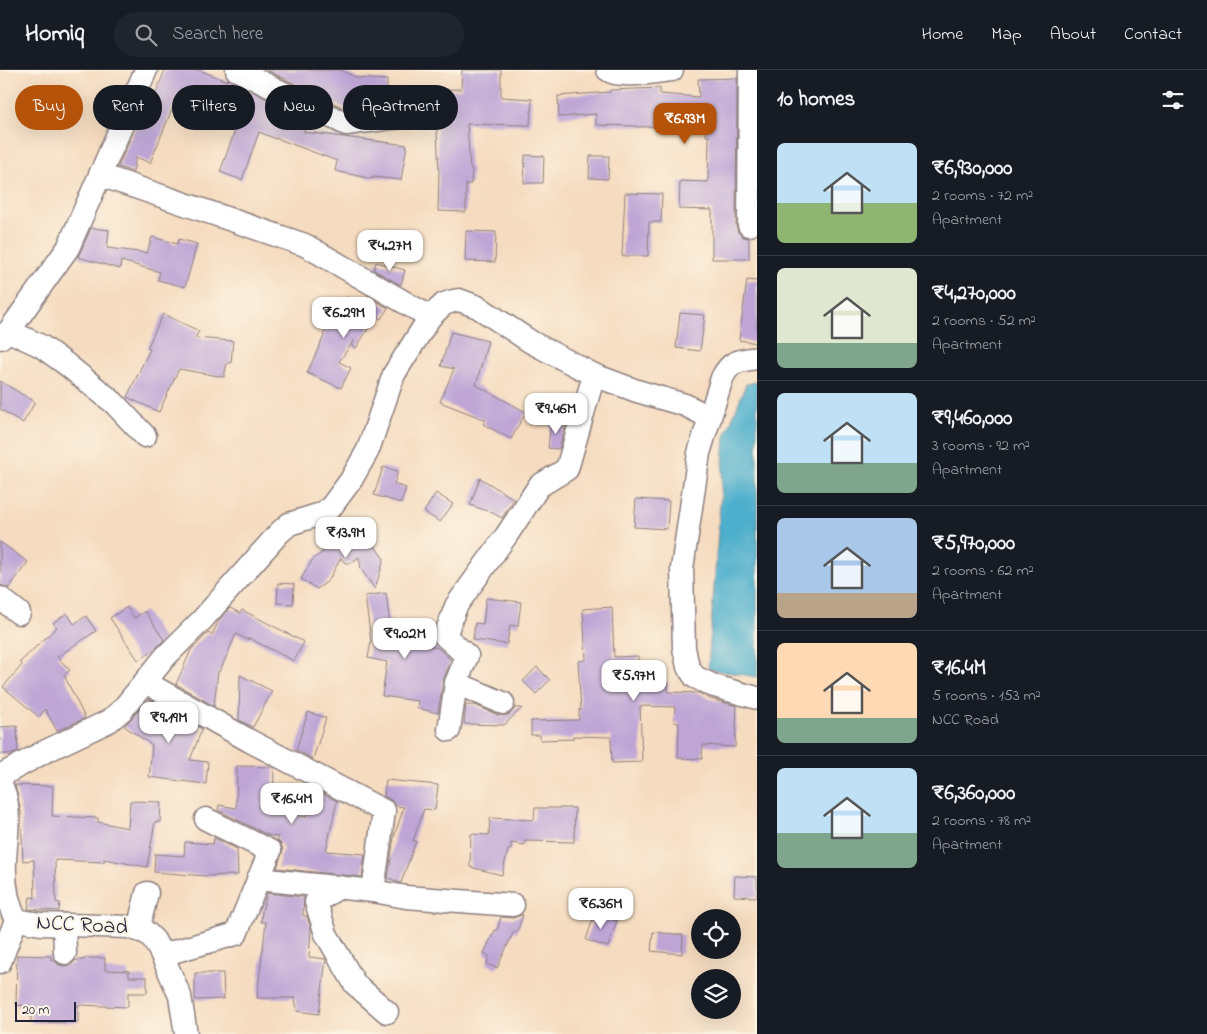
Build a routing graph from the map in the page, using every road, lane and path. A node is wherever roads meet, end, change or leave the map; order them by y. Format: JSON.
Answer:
{"nodes":[{"id":1,"x":146,"y":70,"type":"edge"},
{"id":2,"x":238,"y":70,"type":"edge"},
{"id":3,"x":608,"y":70,"type":"edge"},
{"id":4,"x":672,"y":70,"type":"edge"},
{"id":5,"x":750,"y":70,"type":"edge"},
{"id":6,"x":343,"y":122,"type":"edge"},
{"id":7,"x":100,"y":175,"type":"junction"},
{"id":8,"x":748,"y":225,"type":"dead end"},
{"id":9,"x":430,"y":317,"type":"junction"},
{"id":10,"x":4,"y":334,"type":"edge"},
{"id":11,"x":757,"y":358,"type":"edge"},
{"id":12,"x":594,"y":375,"type":"junction"},
{"id":13,"x":709,"y":417,"type":"junction"},
{"id":14,"x":146,"y":436,"type":"dead end"},
{"id":15,"x":0,"y":598,"type":"edge"},
{"id":16,"x":19,"y":613,"type":"dead end"},
{"id":17,"x":145,"y":682,"type":"junction"},
{"id":18,"x":456,"y":683,"type":"junction"},
{"id":19,"x":757,"y":698,"type":"edge"},
{"id":20,"x":503,"y":702,"type":"dead end"},
{"id":21,"x":449,"y":730,"type":"dead end"},
{"id":22,"x":0,"y":776,"type":"edge"},
{"id":23,"x":0,"y":784,"type":"edge"},
{"id":24,"x":206,"y":819,"type":"dead end"},
{"id":25,"x":258,"y":879,"type":"junction"},
{"id":26,"x":339,"y":887,"type":"junction"},
{"id":27,"x":373,"y":891,"type":"junction"},
{"id":28,"x":147,"y":893,"type":"dead end"},
{"id":29,"x":513,"y":905,"type":"dead end"},
{"id":30,"x":16,"y":920,"type":"junction"},
{"id":31,"x":64,"y":925,"type":"junction"},
{"id":32,"x":138,"y":929,"type":"junction"},
{"id":33,"x":64,"y":953,"type":"dead end"},
{"id":34,"x":162,"y":955,"type":"junction"},
{"id":35,"x":0,"y":962,"type":"edge"},
{"id":36,"x":387,"y":1012,"type":"dead end"},
{"id":37,"x":186,"y":1034,"type":"edge"}],
"edges":[{"from":1,"to":7,"type":"street"},
{"from":2,"to":6,"type":"street"},
{"from":3,"to":4,"type":"street"},
{"from":5,"to":8,"type":"street"},
{"from":7,"to":9,"type":"street"},
{"from":7,"to":10,"type":"street"},
{"from":9,"to":12,"type":"street"},
{"from":9,"to":17,"type":"street"},
{"from":10,"to":14,"type":"street"},
{"from":11,"to":13,"type":"street"},
{"from":12,"to":13,"type":"street"},
{"from":12,"to":18,"type":"street"},
{"from":13,"to":19,"type":"street"},
{"from":15,"to":16,"type":"street"},
{"from":17,"to":22,"type":"street"},
{"from":17,"to":27,"type":"street"},
{"from":18,"to":20,"type":"street"},
{"from":18,"to":21,"type":"street"},
{"from":23,"to":30,"type":"street","name":"NCC Road"},
{"from":24,"to":25,"type":"street"},
{"from":25,"to":26,"type":"street"},
{"from":25,"to":34,"type":"street"},
{"from":26,"to":27,"type":"street"},
{"from":26,"to":36,"type":"street"},
{"from":27,"to":29,"type":"street"},
{"from":28,"to":32,"type":"street"},
{"from":30,"to":31,"type":"street","name":"NCC Road"},
{"from":30,"to":35,"type":"street"},
{"from":31,"to":32,"type":"street","name":"NCC Road"},
{"from":31,"to":33,"type":"street"},
{"from":32,"to":34,"type":"street","name":"NCC Road"},
{"from":34,"to":37,"type":"street","name":"NCC Road"}]}
